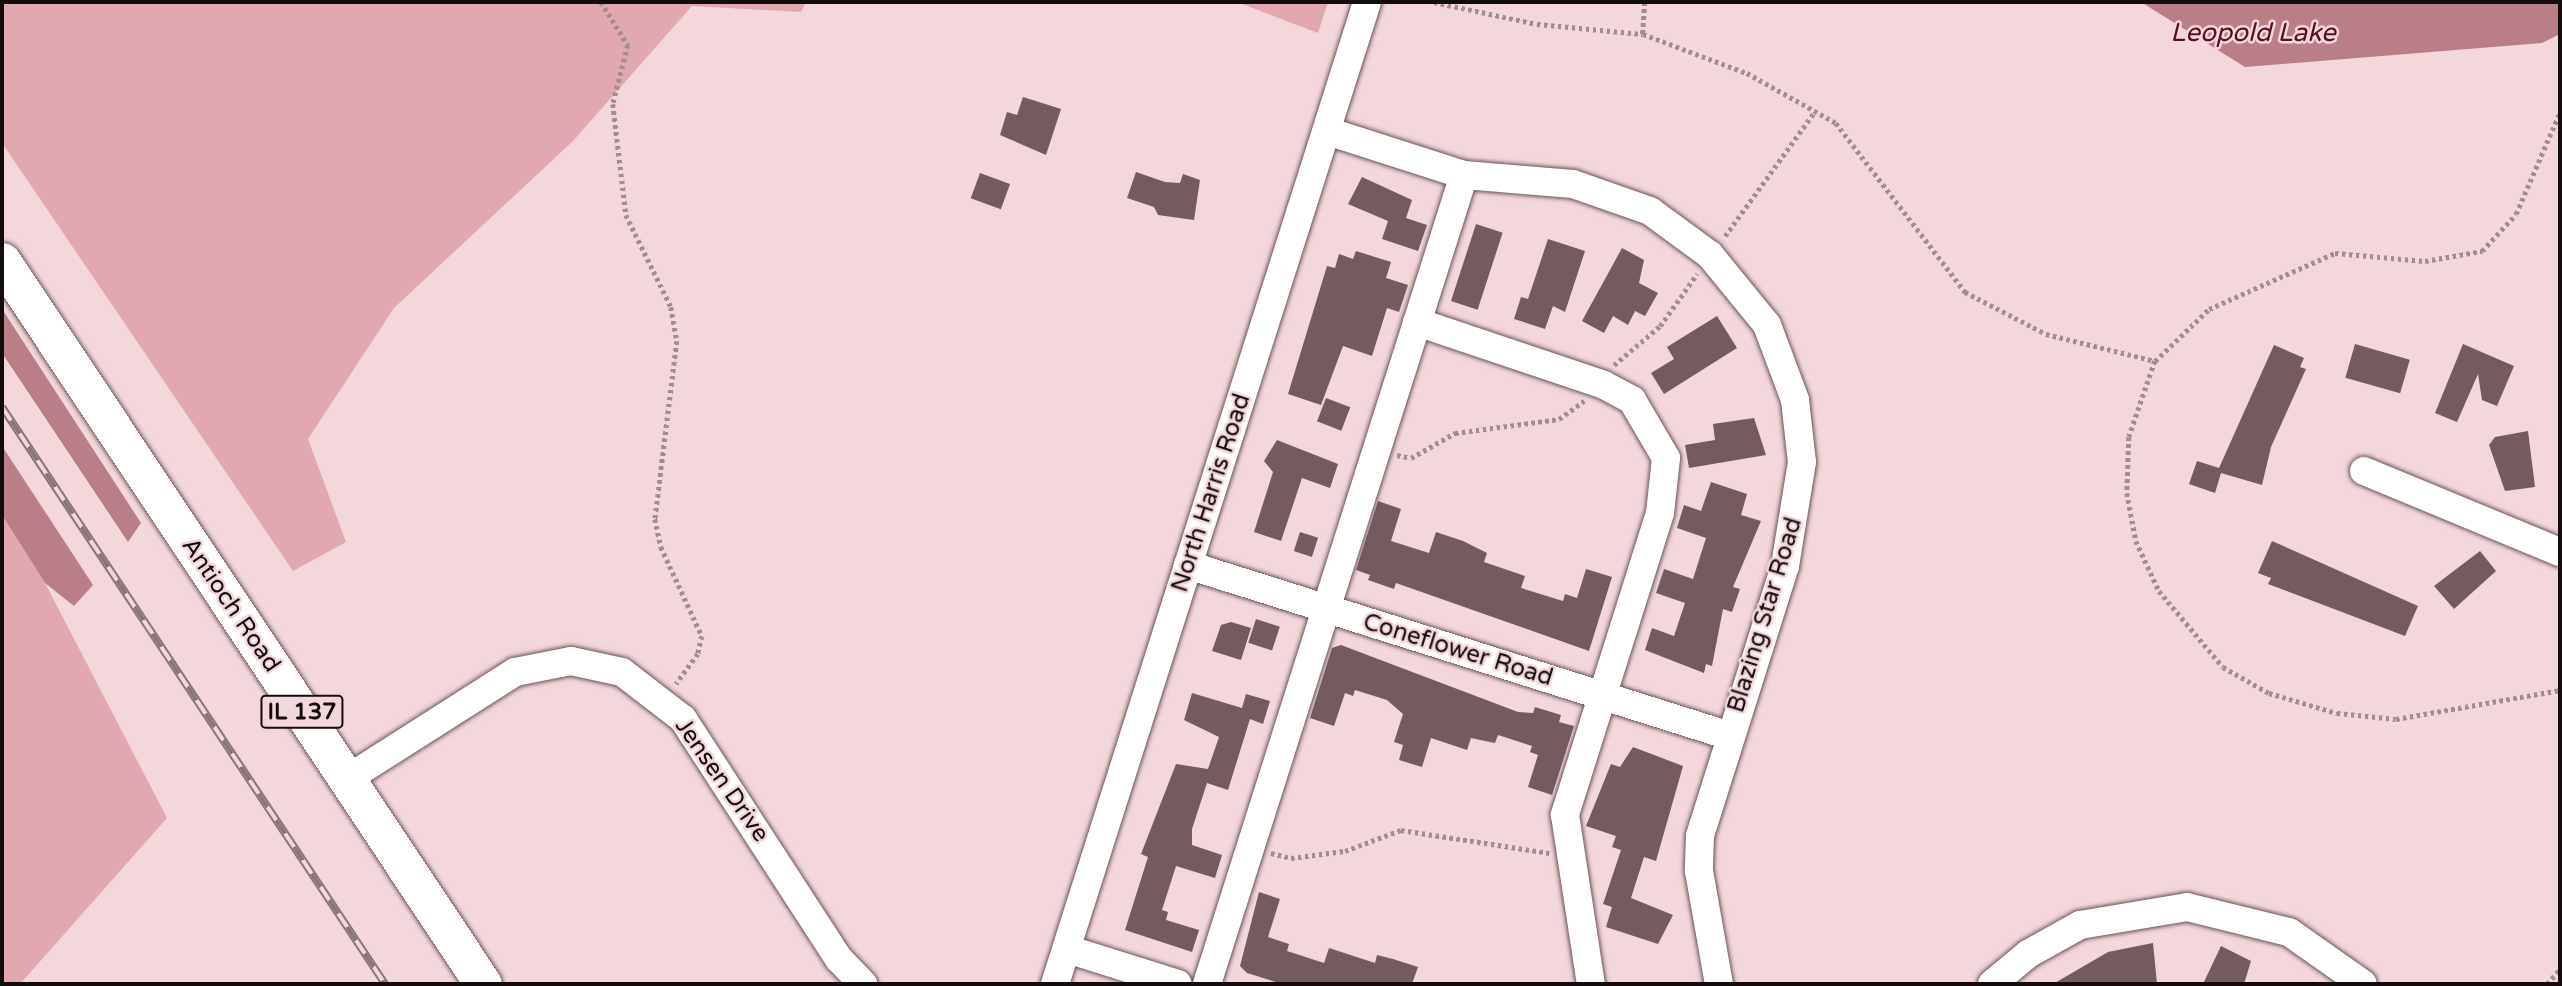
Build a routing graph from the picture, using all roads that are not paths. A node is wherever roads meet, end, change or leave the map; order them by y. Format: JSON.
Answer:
{"nodes":[{"id":1,"x":1367,"y":2,"type":"edge"},
{"id":2,"x":1327,"y":131,"type":"junction"},
{"id":3,"x":1464,"y":176,"type":"junction"},
{"id":4,"x":2,"y":261,"type":"edge"},
{"id":5,"x":1417,"y":323,"type":"junction"},
{"id":6,"x":2364,"y":471,"type":"dead end"},
{"id":7,"x":2560,"y":552,"type":"edge"},
{"id":8,"x":1188,"y":565,"type":"junction"},
{"id":9,"x":1325,"y":609,"type":"junction"},
{"id":10,"x":1602,"y":694,"type":"junction"},
{"id":11,"x":1727,"y":735,"type":"junction"},
{"id":12,"x":347,"y":779,"type":"junction"},
{"id":13,"x":1067,"y":949,"type":"junction"},
{"id":14,"x":483,"y":984,"type":"edge"},
{"id":15,"x":863,"y":984,"type":"edge"},
{"id":16,"x":1055,"y":984,"type":"edge"},
{"id":17,"x":1178,"y":984,"type":"edge"},
{"id":18,"x":1207,"y":984,"type":"edge"},
{"id":19,"x":1591,"y":984,"type":"edge"},
{"id":20,"x":1719,"y":984,"type":"edge"},
{"id":21,"x":1992,"y":984,"type":"edge"},
{"id":22,"x":2363,"y":984,"type":"edge"}],
"edges":[{"from":1,"to":2,"type":"street","name":"North Harris Road"},
{"from":2,"to":3,"type":"street","name":"Blazing Star Road"},
{"from":2,"to":8,"type":"street","name":"North Harris Road"},
{"from":3,"to":5,"type":"street"},
{"from":3,"to":11,"type":"street","name":"Blazing Star Road"},
{"from":4,"to":12,"type":"main road","name":"Antioch Road","number":"IL 137"},
{"from":5,"to":9,"type":"street"},
{"from":5,"to":10,"type":"street"},
{"from":6,"to":7,"type":"street"},
{"from":8,"to":9,"type":"street","name":"Coneflower Road"},
{"from":8,"to":13,"type":"street","name":"North Harris Road"},
{"from":9,"to":10,"type":"street","name":"Coneflower Road"},
{"from":9,"to":18,"type":"street"},
{"from":10,"to":11,"type":"street","name":"Coneflower Road"},
{"from":10,"to":19,"type":"street"},
{"from":11,"to":20,"type":"street","name":"Blazing Star Road"},
{"from":12,"to":14,"type":"main road","name":"Antioch Road","number":"IL 137"},
{"from":12,"to":15,"type":"street","name":"Jensen Drive"},
{"from":13,"to":16,"type":"street","name":"North Harris Road"},
{"from":13,"to":17,"type":"street"},
{"from":21,"to":22,"type":"street"}]}
